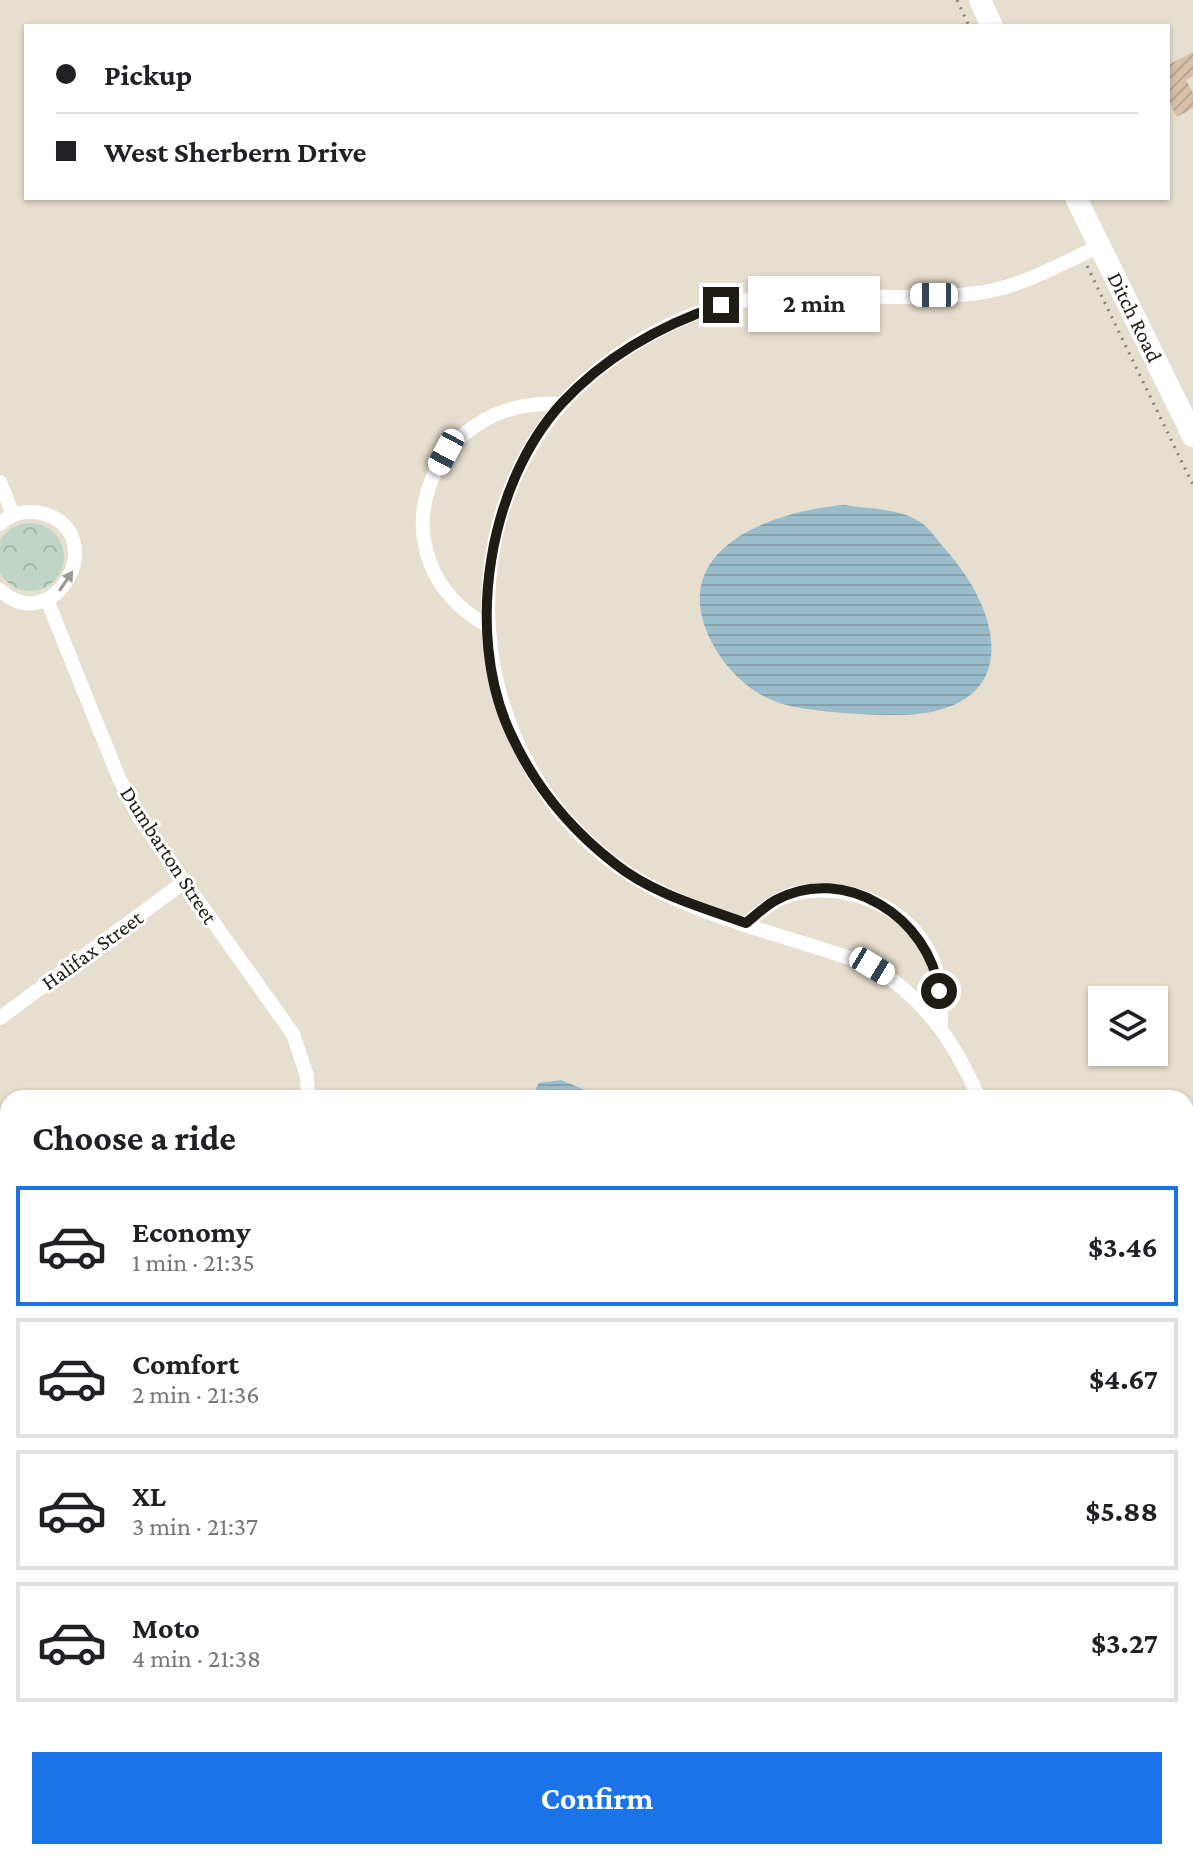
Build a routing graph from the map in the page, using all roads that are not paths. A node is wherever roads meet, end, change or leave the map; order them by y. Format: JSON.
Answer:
{"nodes":[{"id":1,"x":980,"y":0,"type":"edge"},
{"id":2,"x":991,"y":24,"type":"edge"},
{"id":3,"x":1077,"y":200,"type":"edge"},
{"id":4,"x":1091,"y":250,"type":"junction"},
{"id":5,"x":561,"y":404,"type":"junction"},
{"id":6,"x":1191,"y":425,"type":"edge"},
{"id":7,"x":0,"y":482,"type":"edge"},
{"id":8,"x":13,"y":515,"type":"junction"},
{"id":9,"x":0,"y":524,"type":"edge"},
{"id":10,"x":0,"y":590,"type":"edge"},
{"id":11,"x":47,"y":600,"type":"junction"},
{"id":12,"x":488,"y":626,"type":"junction"},
{"id":13,"x":184,"y":882,"type":"junction"},
{"id":14,"x":746,"y":923,"type":"junction"},
{"id":15,"x":0,"y":1018,"type":"edge"},
{"id":16,"x":941,"y":1027,"type":"junction"},
{"id":17,"x":308,"y":1090,"type":"edge"},
{"id":18,"x":975,"y":1090,"type":"edge"}],
"edges":[{"from":1,"to":2,"type":"street"},
{"from":3,"to":4,"type":"street","name":"Ditch Road"},
{"from":4,"to":5,"type":"street"},
{"from":4,"to":6,"type":"street","name":"Ditch Road"},
{"from":5,"to":12,"type":"street"},
{"from":5,"to":12,"type":"street"},
{"from":7,"to":8,"type":"street"},
{"from":8,"to":9,"type":"street"},
{"from":11,"to":8,"type":"street","one_way":true},
{"from":10,"to":11,"type":"street"},
{"from":11,"to":13,"type":"street","name":"Dumbarton Street"},
{"from":12,"to":14,"type":"street"},
{"from":13,"to":15,"type":"street","name":"Halifax Street"},
{"from":13,"to":17,"type":"street","name":"Dumbarton Street"},
{"from":14,"to":16,"type":"street"},
{"from":14,"to":16,"type":"street"},
{"from":16,"to":18,"type":"street"}]}
